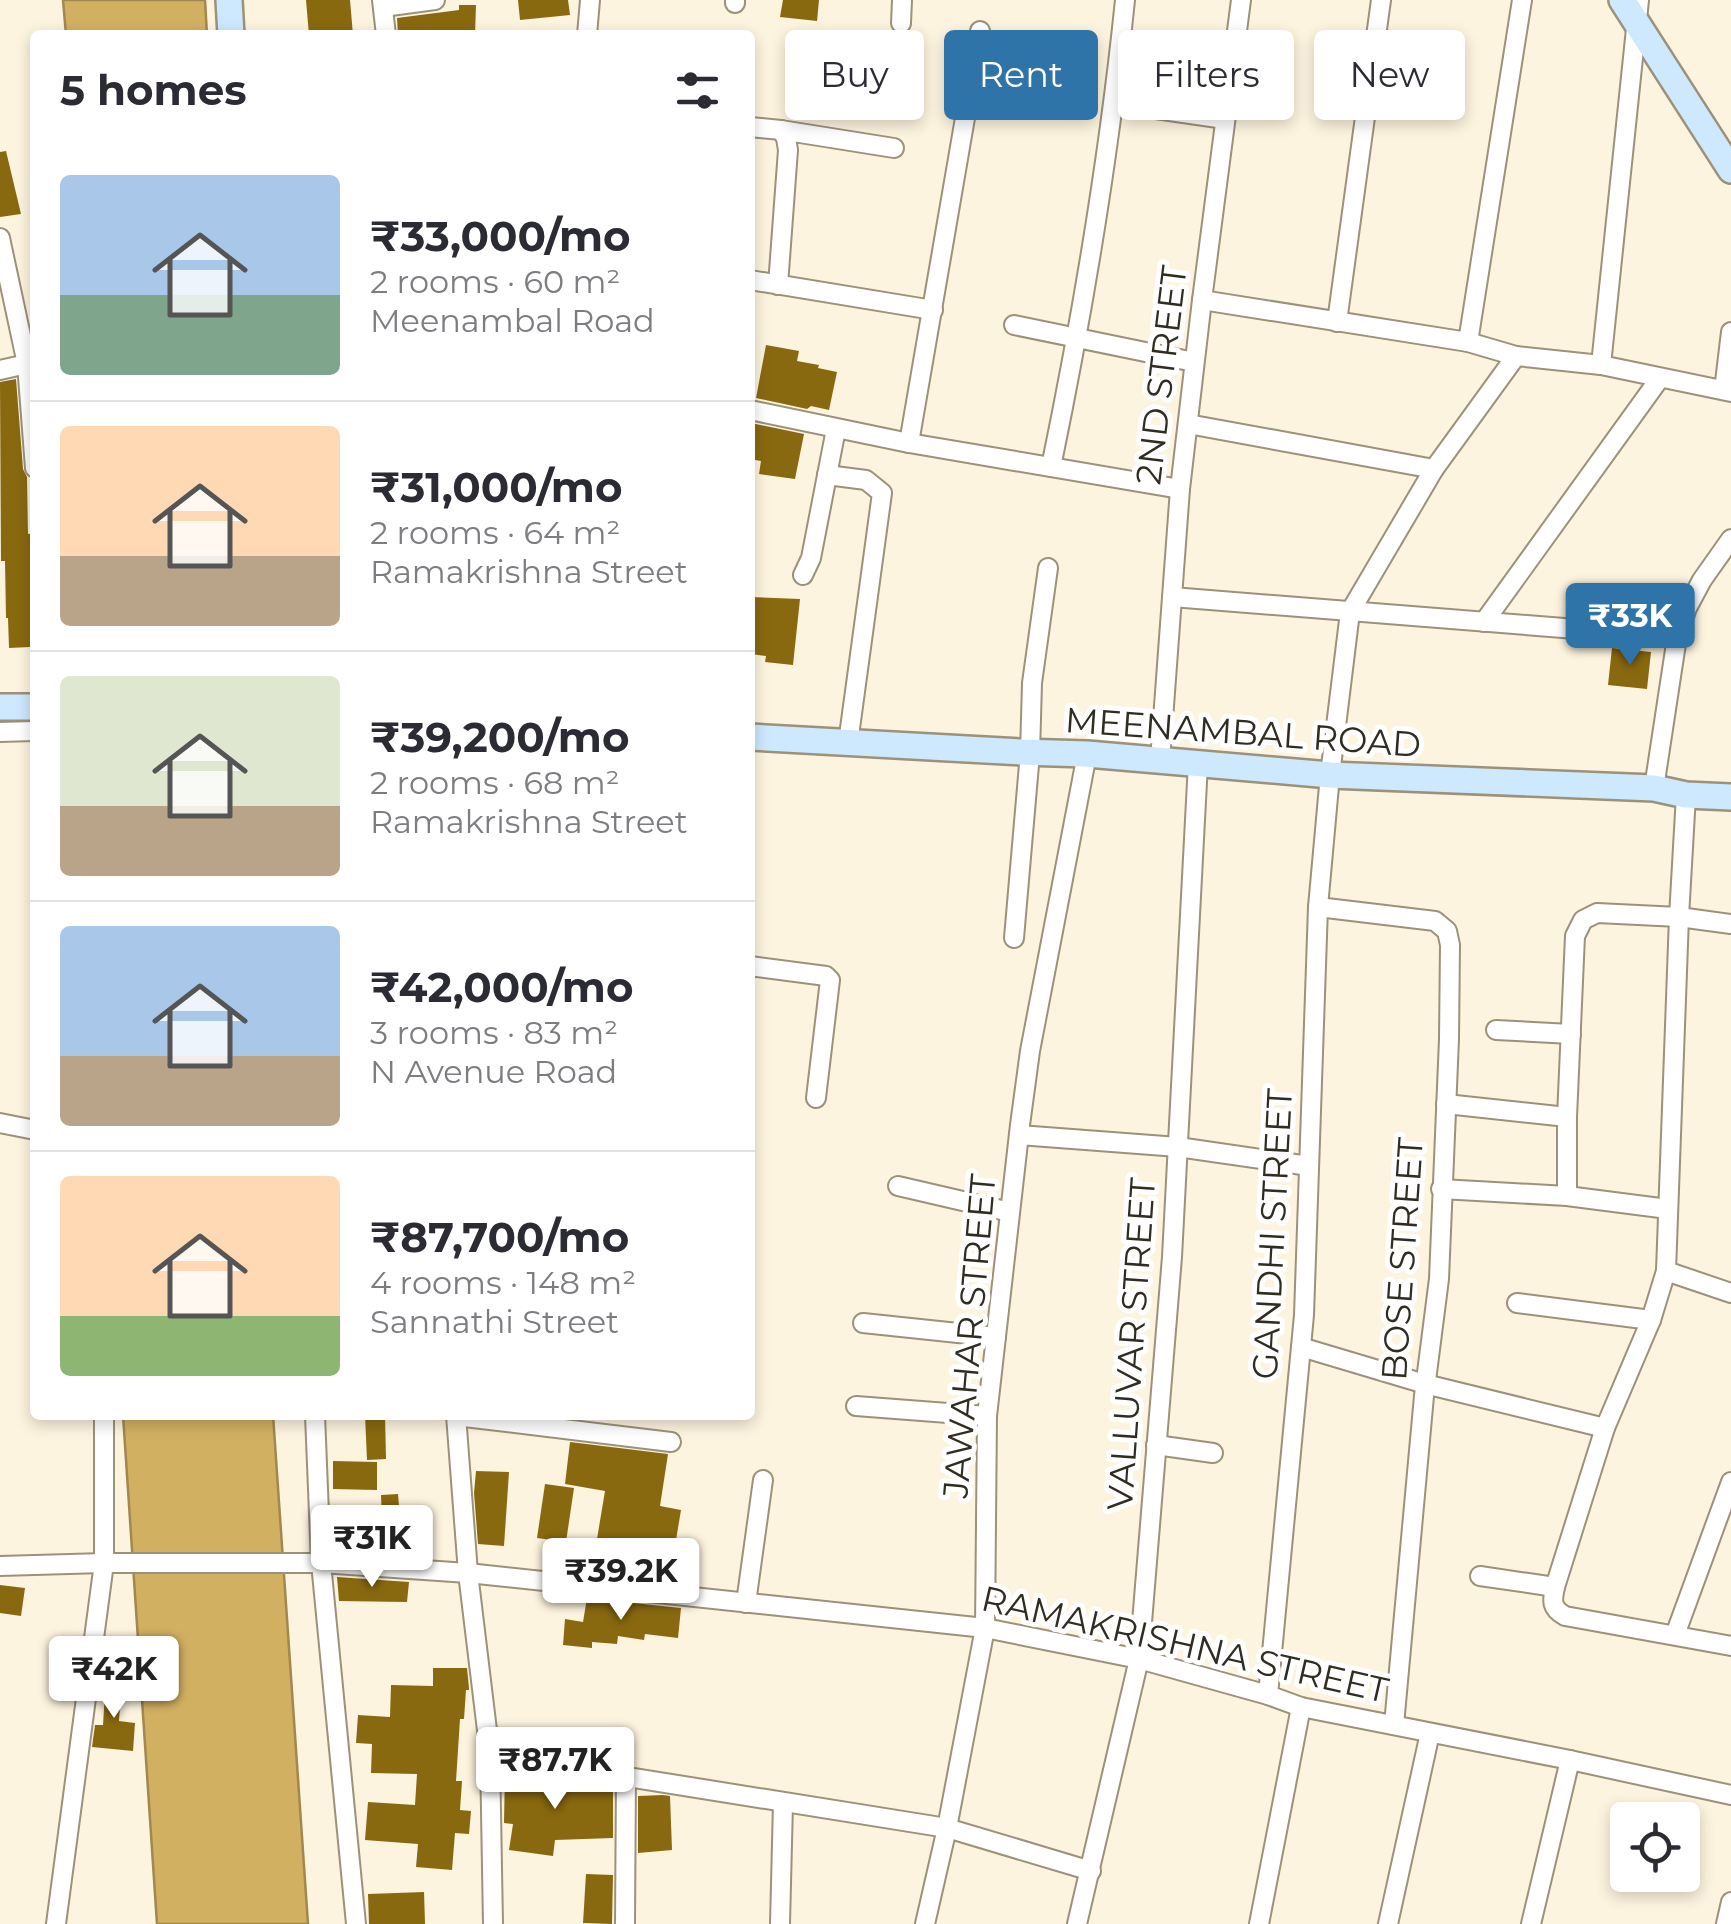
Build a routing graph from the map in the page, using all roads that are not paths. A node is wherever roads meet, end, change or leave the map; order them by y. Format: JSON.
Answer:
{"nodes":[{"id":1,"x":229,"y":0,"type":"edge"},
{"id":2,"x":435,"y":0,"type":"edge"},
{"id":3,"x":590,"y":0,"type":"edge"},
{"id":4,"x":902,"y":0,"type":"edge"},
{"id":5,"x":1125,"y":0,"type":"edge"},
{"id":6,"x":1242,"y":0,"type":"edge"},
{"id":7,"x":1382,"y":0,"type":"edge"},
{"id":8,"x":1522,"y":0,"type":"edge"},
{"id":9,"x":382,"y":3,"type":"edge"},
{"id":10,"x":1632,"y":7,"type":"edge"},
{"id":11,"x":901,"y":23,"type":"dead end"},
{"id":12,"x":231,"y":30,"type":"edge"},
{"id":13,"x":385,"y":30,"type":"edge"},
{"id":14,"x":587,"y":30,"type":"edge"},
{"id":15,"x":1238,"y":30,"type":"edge"},
{"id":16,"x":1114,"y":102,"type":"junction"},
{"id":17,"x":1118,"y":103,"type":"edge"},
{"id":18,"x":965,"y":120,"type":"edge"},
{"id":19,"x":1225,"y":120,"type":"edge"},
{"id":20,"x":755,"y":127,"type":"edge"},
{"id":21,"x":781,"y":130,"type":"junction"},
{"id":22,"x":894,"y":148,"type":"dead end"},
{"id":23,"x":1731,"y":170,"type":"edge"},
{"id":24,"x":0,"y":238,"type":"edge"},
{"id":25,"x":755,"y":281,"type":"edge"},
{"id":26,"x":778,"y":285,"type":"junction"},
{"id":27,"x":1202,"y":300,"type":"junction"},
{"id":28,"x":933,"y":310,"type":"junction"},
{"id":29,"x":1337,"y":322,"type":"junction"},
{"id":30,"x":1014,"y":326,"type":"dead end"},
{"id":31,"x":1731,"y":332,"type":"edge"},
{"id":32,"x":1077,"y":339,"type":"junction"},
{"id":33,"x":1468,"y":342,"type":"junction"},
{"id":34,"x":1516,"y":356,"type":"junction"},
{"id":35,"x":1194,"y":362,"type":"junction"},
{"id":36,"x":27,"y":364,"type":"junction"},
{"id":37,"x":1601,"y":365,"type":"junction"},
{"id":38,"x":0,"y":370,"type":"edge"},
{"id":39,"x":1660,"y":378,"type":"junction"},
{"id":40,"x":1728,"y":391,"type":"edge"},
{"id":41,"x":30,"y":403,"type":"edge"},
{"id":42,"x":755,"y":411,"type":"edge"},
{"id":43,"x":1188,"y":424,"type":"junction"},
{"id":44,"x":836,"y":429,"type":"junction"},
{"id":45,"x":909,"y":444,"type":"junction"},
{"id":46,"x":1051,"y":467,"type":"junction"},
{"id":47,"x":1434,"y":469,"type":"junction"},
{"id":48,"x":828,"y":475,"type":"junction"},
{"id":49,"x":1180,"y":488,"type":"junction"},
{"id":50,"x":1731,"y":540,"type":"edge"},
{"id":51,"x":1048,"y":568,"type":"dead end"},
{"id":52,"x":803,"y":575,"type":"dead end"},
{"id":53,"x":1172,"y":597,"type":"junction"},
{"id":54,"x":1350,"y":612,"type":"junction"},
{"id":55,"x":1484,"y":622,"type":"junction"},
{"id":56,"x":1677,"y":637,"type":"junction"},
{"id":57,"x":0,"y":707,"type":"edge"},
{"id":58,"x":30,"y":707,"type":"edge"},
{"id":59,"x":30,"y":731,"type":"edge"},
{"id":60,"x":0,"y":732,"type":"edge"},
{"id":61,"x":755,"y":737,"type":"edge"},
{"id":62,"x":848,"y":743,"type":"junction"},
{"id":63,"x":1030,"y":753,"type":"junction"},
{"id":64,"x":1087,"y":754,"type":"junction"},
{"id":65,"x":1160,"y":760,"type":"junction"},
{"id":66,"x":1198,"y":763,"type":"junction"},
{"id":67,"x":1330,"y":775,"type":"junction"},
{"id":68,"x":1654,"y":788,"type":"junction"},
{"id":69,"x":1686,"y":795,"type":"junction"},
{"id":70,"x":1731,"y":797,"type":"edge"},
{"id":71,"x":1318,"y":908,"type":"junction"},
{"id":72,"x":1679,"y":917,"type":"junction"},
{"id":73,"x":1731,"y":924,"type":"edge"},
{"id":74,"x":1014,"y":938,"type":"dead end"},
{"id":75,"x":755,"y":967,"type":"edge"},
{"id":76,"x":1496,"y":1030,"type":"dead end"},
{"id":77,"x":1571,"y":1034,"type":"junction"},
{"id":78,"x":816,"y":1098,"type":"dead end"},
{"id":79,"x":1446,"y":1104,"type":"junction"},
{"id":80,"x":1568,"y":1117,"type":"junction"},
{"id":81,"x":0,"y":1123,"type":"edge"},
{"id":82,"x":30,"y":1129,"type":"edge"},
{"id":83,"x":1018,"y":1135,"type":"junction"},
{"id":84,"x":1178,"y":1147,"type":"junction"},
{"id":85,"x":1309,"y":1166,"type":"junction"},
{"id":86,"x":898,"y":1186,"type":"dead end"},
{"id":87,"x":1442,"y":1189,"type":"junction"},
{"id":88,"x":1567,"y":1196,"type":"junction"},
{"id":89,"x":1668,"y":1209,"type":"junction"},
{"id":90,"x":1010,"y":1212,"type":"junction"},
{"id":91,"x":1666,"y":1272,"type":"junction"},
{"id":92,"x":1731,"y":1293,"type":"edge"},
{"id":93,"x":1517,"y":1303,"type":"dead end"},
{"id":94,"x":1650,"y":1320,"type":"junction"},
{"id":95,"x":863,"y":1323,"type":"dead end"},
{"id":96,"x":996,"y":1337,"type":"junction"},
{"id":97,"x":1301,"y":1347,"type":"junction"},
{"id":98,"x":1425,"y":1384,"type":"junction"},
{"id":99,"x":856,"y":1406,"type":"dead end"},
{"id":100,"x":987,"y":1416,"type":"junction"},
{"id":101,"x":104,"y":1420,"type":"edge"},
{"id":102,"x":315,"y":1420,"type":"edge"},
{"id":103,"x":456,"y":1420,"type":"edge"},
{"id":104,"x":489,"y":1420,"type":"edge"},
{"id":105,"x":623,"y":1420,"type":"edge"},
{"id":106,"x":1605,"y":1428,"type":"junction"},
{"id":107,"x":621,"y":1436,"type":"junction"},
{"id":108,"x":671,"y":1442,"type":"dead end"},
{"id":109,"x":1156,"y":1446,"type":"junction"},
{"id":110,"x":1213,"y":1453,"type":"dead end"},
{"id":111,"x":763,"y":1480,"type":"dead end"},
{"id":112,"x":1731,"y":1482,"type":"edge"},
{"id":113,"x":104,"y":1563,"type":"junction"},
{"id":114,"x":321,"y":1563,"type":"junction"},
{"id":115,"x":0,"y":1566,"type":"edge"},
{"id":116,"x":468,"y":1573,"type":"junction"},
{"id":117,"x":1480,"y":1576,"type":"dead end"},
{"id":118,"x":1555,"y":1587,"type":"junction"},
{"id":119,"x":746,"y":1603,"type":"junction"},
{"id":120,"x":986,"y":1628,"type":"junction"},
{"id":121,"x":1675,"y":1634,"type":"junction"},
{"id":122,"x":1731,"y":1646,"type":"edge"},
{"id":123,"x":1138,"y":1659,"type":"junction"},
{"id":124,"x":1268,"y":1695,"type":"junction"},
{"id":125,"x":1301,"y":1707,"type":"junction"},
{"id":126,"x":1394,"y":1726,"type":"junction"},
{"id":127,"x":1430,"y":1732,"type":"junction"},
{"id":128,"x":490,"y":1755,"type":"junction"},
{"id":129,"x":1570,"y":1760,"type":"junction"},
{"id":130,"x":626,"y":1775,"type":"junction"},
{"id":131,"x":1731,"y":1795,"type":"edge"},
{"id":132,"x":783,"y":1802,"type":"junction"},
{"id":133,"x":948,"y":1828,"type":"junction"},
{"id":134,"x":1091,"y":1871,"type":"junction"},
{"id":135,"x":1731,"y":1902,"type":"edge"},
{"id":136,"x":56,"y":1924,"type":"edge"},
{"id":137,"x":356,"y":1924,"type":"edge"},
{"id":138,"x":492,"y":1924,"type":"edge"},
{"id":139,"x":625,"y":1924,"type":"edge"},
{"id":140,"x":780,"y":1924,"type":"edge"},
{"id":141,"x":925,"y":1924,"type":"edge"},
{"id":142,"x":1078,"y":1924,"type":"edge"},
{"id":143,"x":1259,"y":1924,"type":"edge"},
{"id":144,"x":1388,"y":1924,"type":"edge"},
{"id":145,"x":1531,"y":1924,"type":"edge"},
{"id":146,"x":1726,"y":1924,"type":"edge"}],
"edges":[{"from":1,"to":12,"type":"main road"},
{"from":2,"to":9,"type":"street"},
{"from":3,"to":14,"type":"street"},
{"from":4,"to":11,"type":"street"},
{"from":5,"to":16,"type":"street"},
{"from":6,"to":15,"type":"street","name":"2ND STREET"},
{"from":7,"to":29,"type":"street"},
{"from":8,"to":33,"type":"street"},
{"from":9,"to":13,"type":"street"},
{"from":10,"to":23,"type":"main road"},
{"from":10,"to":37,"type":"street"},
{"from":16,"to":17,"type":"street"},
{"from":16,"to":32,"type":"street"},
{"from":18,"to":28,"type":"street"},
{"from":19,"to":27,"type":"street","name":"2ND STREET"},
{"from":20,"to":21,"type":"street"},
{"from":21,"to":22,"type":"street"},
{"from":21,"to":26,"type":"street"},
{"from":24,"to":36,"type":"street"},
{"from":25,"to":26,"type":"street"},
{"from":26,"to":28,"type":"street"},
{"from":27,"to":29,"type":"street"},
{"from":27,"to":35,"type":"street","name":"2ND STREET"},
{"from":28,"to":45,"type":"street"},
{"from":29,"to":33,"type":"street"},
{"from":30,"to":32,"type":"street"},
{"from":31,"to":40,"type":"street"},
{"from":32,"to":35,"type":"street"},
{"from":32,"to":46,"type":"street"},
{"from":33,"to":34,"type":"street"},
{"from":34,"to":37,"type":"street"},
{"from":34,"to":47,"type":"street"},
{"from":35,"to":43,"type":"street","name":"2ND STREET"},
{"from":36,"to":38,"type":"street"},
{"from":36,"to":41,"type":"street"},
{"from":37,"to":39,"type":"street"},
{"from":39,"to":40,"type":"street"},
{"from":39,"to":55,"type":"street"},
{"from":42,"to":44,"type":"street"},
{"from":43,"to":47,"type":"street"},
{"from":43,"to":49,"type":"street","name":"2ND STREET"},
{"from":44,"to":45,"type":"street"},
{"from":44,"to":48,"type":"street"},
{"from":45,"to":46,"type":"street"},
{"from":46,"to":49,"type":"street"},
{"from":47,"to":54,"type":"street"},
{"from":48,"to":52,"type":"street"},
{"from":48,"to":62,"type":"street"},
{"from":49,"to":53,"type":"street","name":"2ND STREET"},
{"from":50,"to":56,"type":"street"},
{"from":51,"to":63,"type":"street"},
{"from":53,"to":54,"type":"street"},
{"from":53,"to":65,"type":"street","name":"2ND STREET"},
{"from":54,"to":55,"type":"street"},
{"from":54,"to":67,"type":"street","name":"GANDHI STREET"},
{"from":55,"to":56,"type":"street"},
{"from":56,"to":68,"type":"street"},
{"from":57,"to":58,"type":"main road"},
{"from":59,"to":60,"type":"street"},
{"from":61,"to":62,"type":"main road","name":"MEENAMBAL ROAD"},
{"from":62,"to":63,"type":"main road","name":"MEENAMBAL ROAD"},
{"from":63,"to":64,"type":"main road","name":"MEENAMBAL ROAD"},
{"from":63,"to":74,"type":"street"},
{"from":64,"to":65,"type":"main road","name":"MEENAMBAL ROAD"},
{"from":64,"to":83,"type":"street","name":"JAWAHAR STREET"},
{"from":65,"to":66,"type":"main road","name":"MEENAMBAL ROAD"},
{"from":66,"to":67,"type":"main road","name":"MEENAMBAL ROAD"},
{"from":66,"to":84,"type":"street","name":"VALLUVAR STREET"},
{"from":67,"to":68,"type":"main road","name":"MEENAMBAL ROAD"},
{"from":67,"to":71,"type":"street","name":"GANDHI STREET"},
{"from":68,"to":69,"type":"main road","name":"MEENAMBAL ROAD"},
{"from":69,"to":70,"type":"main road","name":"MEENAMBAL ROAD"},
{"from":69,"to":72,"type":"street"},
{"from":71,"to":79,"type":"street","name":"BOSE STREET"},
{"from":71,"to":85,"type":"street","name":"GANDHI STREET"},
{"from":72,"to":73,"type":"street"},
{"from":72,"to":77,"type":"street"},
{"from":72,"to":89,"type":"street"},
{"from":75,"to":78,"type":"street"},
{"from":76,"to":77,"type":"street"},
{"from":77,"to":80,"type":"street"},
{"from":79,"to":80,"type":"street"},
{"from":79,"to":87,"type":"street","name":"BOSE STREET"},
{"from":80,"to":88,"type":"street"},
{"from":81,"to":82,"type":"street"},
{"from":83,"to":84,"type":"street"},
{"from":83,"to":90,"type":"street","name":"JAWAHAR STREET"},
{"from":84,"to":85,"type":"street"},
{"from":84,"to":109,"type":"street","name":"VALLUVAR STREET"},
{"from":85,"to":97,"type":"street","name":"GANDHI STREET"},
{"from":86,"to":90,"type":"street"},
{"from":87,"to":88,"type":"street"},
{"from":87,"to":98,"type":"street","name":"BOSE STREET"},
{"from":88,"to":89,"type":"street"},
{"from":89,"to":91,"type":"street"},
{"from":90,"to":96,"type":"street","name":"JAWAHAR STREET"},
{"from":91,"to":92,"type":"street"},
{"from":91,"to":94,"type":"street"},
{"from":93,"to":94,"type":"street"},
{"from":94,"to":106,"type":"street"},
{"from":95,"to":96,"type":"street"},
{"from":96,"to":100,"type":"street","name":"JAWAHAR STREET"},
{"from":97,"to":98,"type":"street"},
{"from":97,"to":124,"type":"street","name":"GANDHI STREET"},
{"from":98,"to":106,"type":"street"},
{"from":98,"to":126,"type":"street","name":"BOSE STREET"},
{"from":99,"to":100,"type":"street"},
{"from":100,"to":120,"type":"street","name":"JAWAHAR STREET"},
{"from":101,"to":113,"type":"street"},
{"from":102,"to":114,"type":"street"},
{"from":103,"to":116,"type":"street"},
{"from":104,"to":107,"type":"street"},
{"from":105,"to":107,"type":"street"},
{"from":106,"to":118,"type":"street"},
{"from":107,"to":108,"type":"street"},
{"from":109,"to":110,"type":"street"},
{"from":109,"to":123,"type":"street","name":"VALLUVAR STREET"},
{"from":111,"to":119,"type":"street"},
{"from":112,"to":121,"type":"street"},
{"from":113,"to":114,"type":"street","name":"RAMAKRISHNA STREET"},
{"from":113,"to":115,"type":"street","name":"RAMAKRISHNA STREET"},
{"from":113,"to":136,"type":"street"},
{"from":114,"to":116,"type":"street","name":"RAMAKRISHNA STREET"},
{"from":114,"to":137,"type":"street"},
{"from":116,"to":119,"type":"street","name":"RAMAKRISHNA STREET"},
{"from":116,"to":128,"type":"street"},
{"from":117,"to":118,"type":"street"},
{"from":118,"to":121,"type":"street"},
{"from":119,"to":120,"type":"street","name":"RAMAKRISHNA STREET"},
{"from":120,"to":123,"type":"street","name":"RAMAKRISHNA STREET"},
{"from":120,"to":133,"type":"street","name":"JAWAHAR STREET"},
{"from":121,"to":122,"type":"street"},
{"from":123,"to":124,"type":"street","name":"RAMAKRISHNA STREET"},
{"from":123,"to":134,"type":"street","name":"VALLUVAR STREET"},
{"from":124,"to":125,"type":"street","name":"RAMAKRISHNA STREET"},
{"from":125,"to":126,"type":"street","name":"RAMAKRISHNA STREET"},
{"from":125,"to":143,"type":"street"},
{"from":126,"to":127,"type":"street","name":"RAMAKRISHNA STREET"},
{"from":127,"to":129,"type":"street","name":"RAMAKRISHNA STREET"},
{"from":127,"to":144,"type":"street"},
{"from":128,"to":130,"type":"street"},
{"from":128,"to":138,"type":"street"},
{"from":129,"to":131,"type":"street","name":"RAMAKRISHNA STREET"},
{"from":129,"to":145,"type":"street"},
{"from":130,"to":132,"type":"street"},
{"from":130,"to":139,"type":"street"},
{"from":132,"to":133,"type":"street"},
{"from":132,"to":140,"type":"street"},
{"from":133,"to":134,"type":"street"},
{"from":133,"to":141,"type":"street","name":"JAWAHAR STREET"},
{"from":134,"to":142,"type":"street","name":"VALLUVAR STREET"},
{"from":135,"to":146,"type":"street"}]}
